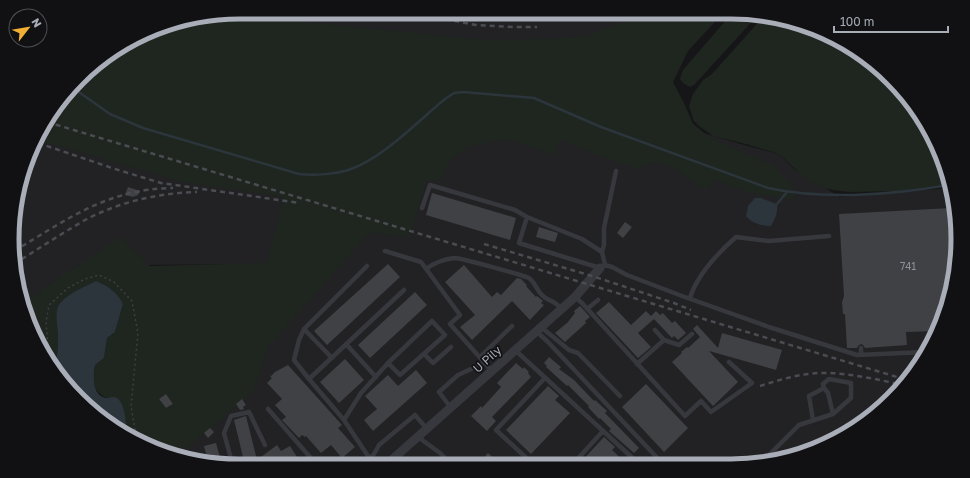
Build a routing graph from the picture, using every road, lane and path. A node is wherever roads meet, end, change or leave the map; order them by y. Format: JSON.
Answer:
{"nodes":[{"id":1,"x":616,"y":171,"type":"dead end"},
{"id":2,"x":422,"y":208,"type":"dead end"},
{"id":3,"x":527,"y":217,"type":"junction"},
{"id":4,"x":829,"y":236,"type":"dead end"},
{"id":5,"x":385,"y":252,"type":"dead end"},
{"id":6,"x":602,"y":252,"type":"junction"},
{"id":7,"x":367,"y":266,"type":"dead end"},
{"id":8,"x":603,"y":267,"type":"junction"},
{"id":9,"x":426,"y":269,"type":"junction"},
{"id":10,"x":404,"y":290,"type":"dead end"},
{"id":11,"x":575,"y":297,"type":"junction"},
{"id":12,"x":690,"y":298,"type":"junction"},
{"id":13,"x":598,"y":300,"type":"dead end"},
{"id":14,"x":561,"y":309,"type":"junction"},
{"id":15,"x":587,"y":309,"type":"junction"},
{"id":16,"x":512,"y":326,"type":"dead end"},
{"id":17,"x":304,"y":329,"type":"junction"},
{"id":18,"x":539,"y":329,"type":"junction"},
{"id":19,"x":655,"y":330,"type":"dead end"},
{"id":20,"x":692,"y":334,"type":"dead end"},
{"id":21,"x":664,"y":340,"type":"junction"},
{"id":22,"x":346,"y":344,"type":"junction"},
{"id":23,"x":451,"y":347,"type":"dead end"},
{"id":24,"x":48,"y":348,"type":"edge"},
{"id":25,"x":861,"y":348,"type":"dead end"},
{"id":26,"x":515,"y":350,"type":"junction"},
{"id":27,"x":920,"y":352,"type":"edge"},
{"id":28,"x":424,"y":354,"type":"junction"},
{"id":29,"x":861,"y":355,"type":"junction"},
{"id":30,"x":480,"y":357,"type":"junction"},
{"id":31,"x":332,"y":358,"type":"junction"},
{"id":32,"x":388,"y":362,"type":"junction"},
{"id":33,"x":729,"y":362,"type":"dead end"},
{"id":34,"x":484,"y":363,"type":"junction"},
{"id":35,"x":637,"y":364,"type":"junction"},
{"id":36,"x":492,"y":371,"type":"junction"},
{"id":37,"x":376,"y":377,"type":"junction"},
{"id":38,"x":546,"y":378,"type":"junction"},
{"id":39,"x":309,"y":379,"type":"junction"},
{"id":40,"x":824,"y":388,"type":"junction"},
{"id":41,"x":620,"y":396,"type":"dead end"},
{"id":42,"x":451,"y":408,"type":"junction"},
{"id":43,"x":268,"y":409,"type":"dead end"},
{"id":44,"x":833,"y":414,"type":"junction"},
{"id":45,"x":344,"y":420,"type":"junction"},
{"id":46,"x":813,"y":420,"type":"junction"},
{"id":47,"x":427,"y":429,"type":"junction"},
{"id":48,"x":603,"y":431,"type":"junction"},
{"id":49,"x":136,"y":433,"type":"edge"},
{"id":50,"x":418,"y":437,"type":"junction"},
{"id":51,"x":265,"y":445,"type":"dead end"},
{"id":52,"x":768,"y":456,"type":"edge"},
{"id":53,"x":370,"y":458,"type":"joint"},
{"id":54,"x":231,"y":459,"type":"edge"},
{"id":55,"x":312,"y":459,"type":"edge"},
{"id":56,"x":393,"y":459,"type":"edge"},
{"id":57,"x":446,"y":459,"type":"edge"},
{"id":58,"x":527,"y":459,"type":"edge"},
{"id":59,"x":577,"y":459,"type":"edge"},
{"id":60,"x":634,"y":459,"type":"edge"},
{"id":61,"x":658,"y":459,"type":"edge"}],
"edges":[{"from":1,"to":6,"type":"lane"},
{"from":2,"to":3,"type":"lane"},
{"from":3,"to":6,"type":"lane"},
{"from":3,"to":8,"type":"lane"},
{"from":4,"to":12,"type":"lane"},
{"from":5,"to":9,"type":"lane"},
{"from":6,"to":8,"type":"lane"},
{"from":7,"to":17,"type":"lane"},
{"from":8,"to":11,"type":"street","name":"U Pily"},
{"from":8,"to":12,"type":"lane"},
{"from":9,"to":14,"type":"lane"},
{"from":9,"to":30,"type":"lane"},
{"from":10,"to":22,"type":"lane"},
{"from":11,"to":14,"type":"street","name":"U Pily"},
{"from":11,"to":15,"type":"lane"},
{"from":12,"to":29,"type":"lane"},
{"from":13,"to":15,"type":"lane"},
{"from":14,"to":18,"type":"street","name":"U Pily"},
{"from":15,"to":35,"type":"lane"},
{"from":16,"to":30,"type":"lane"},
{"from":17,"to":31,"type":"lane"},
{"from":17,"to":39,"type":"lane"},
{"from":18,"to":26,"type":"street","name":"U Pily"},
{"from":18,"to":41,"type":"lane"},
{"from":18,"to":61,"type":"lane"},
{"from":19,"to":21,"type":"lane"},
{"from":20,"to":21,"type":"lane"},
{"from":21,"to":35,"type":"lane"},
{"from":22,"to":31,"type":"lane"},
{"from":22,"to":37,"type":"lane"},
{"from":23,"to":28,"type":"lane"},
{"from":24,"to":49,"type":"path"},
{"from":25,"to":29,"type":"lane"},
{"from":26,"to":36,"type":"street","name":"U Pily"},
{"from":26,"to":38,"type":"lane"},
{"from":27,"to":29,"type":"lane"},
{"from":28,"to":32,"type":"lane"},
{"from":28,"to":32,"type":"lane"},
{"from":30,"to":34,"type":"lane"},
{"from":31,"to":39,"type":"lane"},
{"from":32,"to":37,"type":"lane"},
{"from":33,"to":35,"type":"lane"},
{"from":34,"to":36,"type":"lane"},
{"from":34,"to":42,"type":"lane"},
{"from":36,"to":42,"type":"street","name":"U Pily"},
{"from":37,"to":45,"type":"lane"},
{"from":38,"to":48,"type":"lane"},
{"from":38,"to":58,"type":"lane"},
{"from":39,"to":45,"type":"lane"},
{"from":40,"to":44,"type":"lane"},
{"from":40,"to":44,"type":"lane"},
{"from":40,"to":46,"type":"lane"},
{"from":42,"to":47,"type":"street","name":"U Pily"},
{"from":43,"to":55,"type":"lane"},
{"from":44,"to":46,"type":"lane"},
{"from":45,"to":53,"type":"lane"},
{"from":46,"to":52,"type":"lane"},
{"from":47,"to":50,"type":"street","name":"U Pily"},
{"from":47,"to":53,"type":"lane"},
{"from":48,"to":59,"type":"lane"},
{"from":48,"to":60,"type":"lane"},
{"from":50,"to":56,"type":"street","name":"U Pily"},
{"from":50,"to":57,"type":"lane"},
{"from":51,"to":54,"type":"lane"}]}
